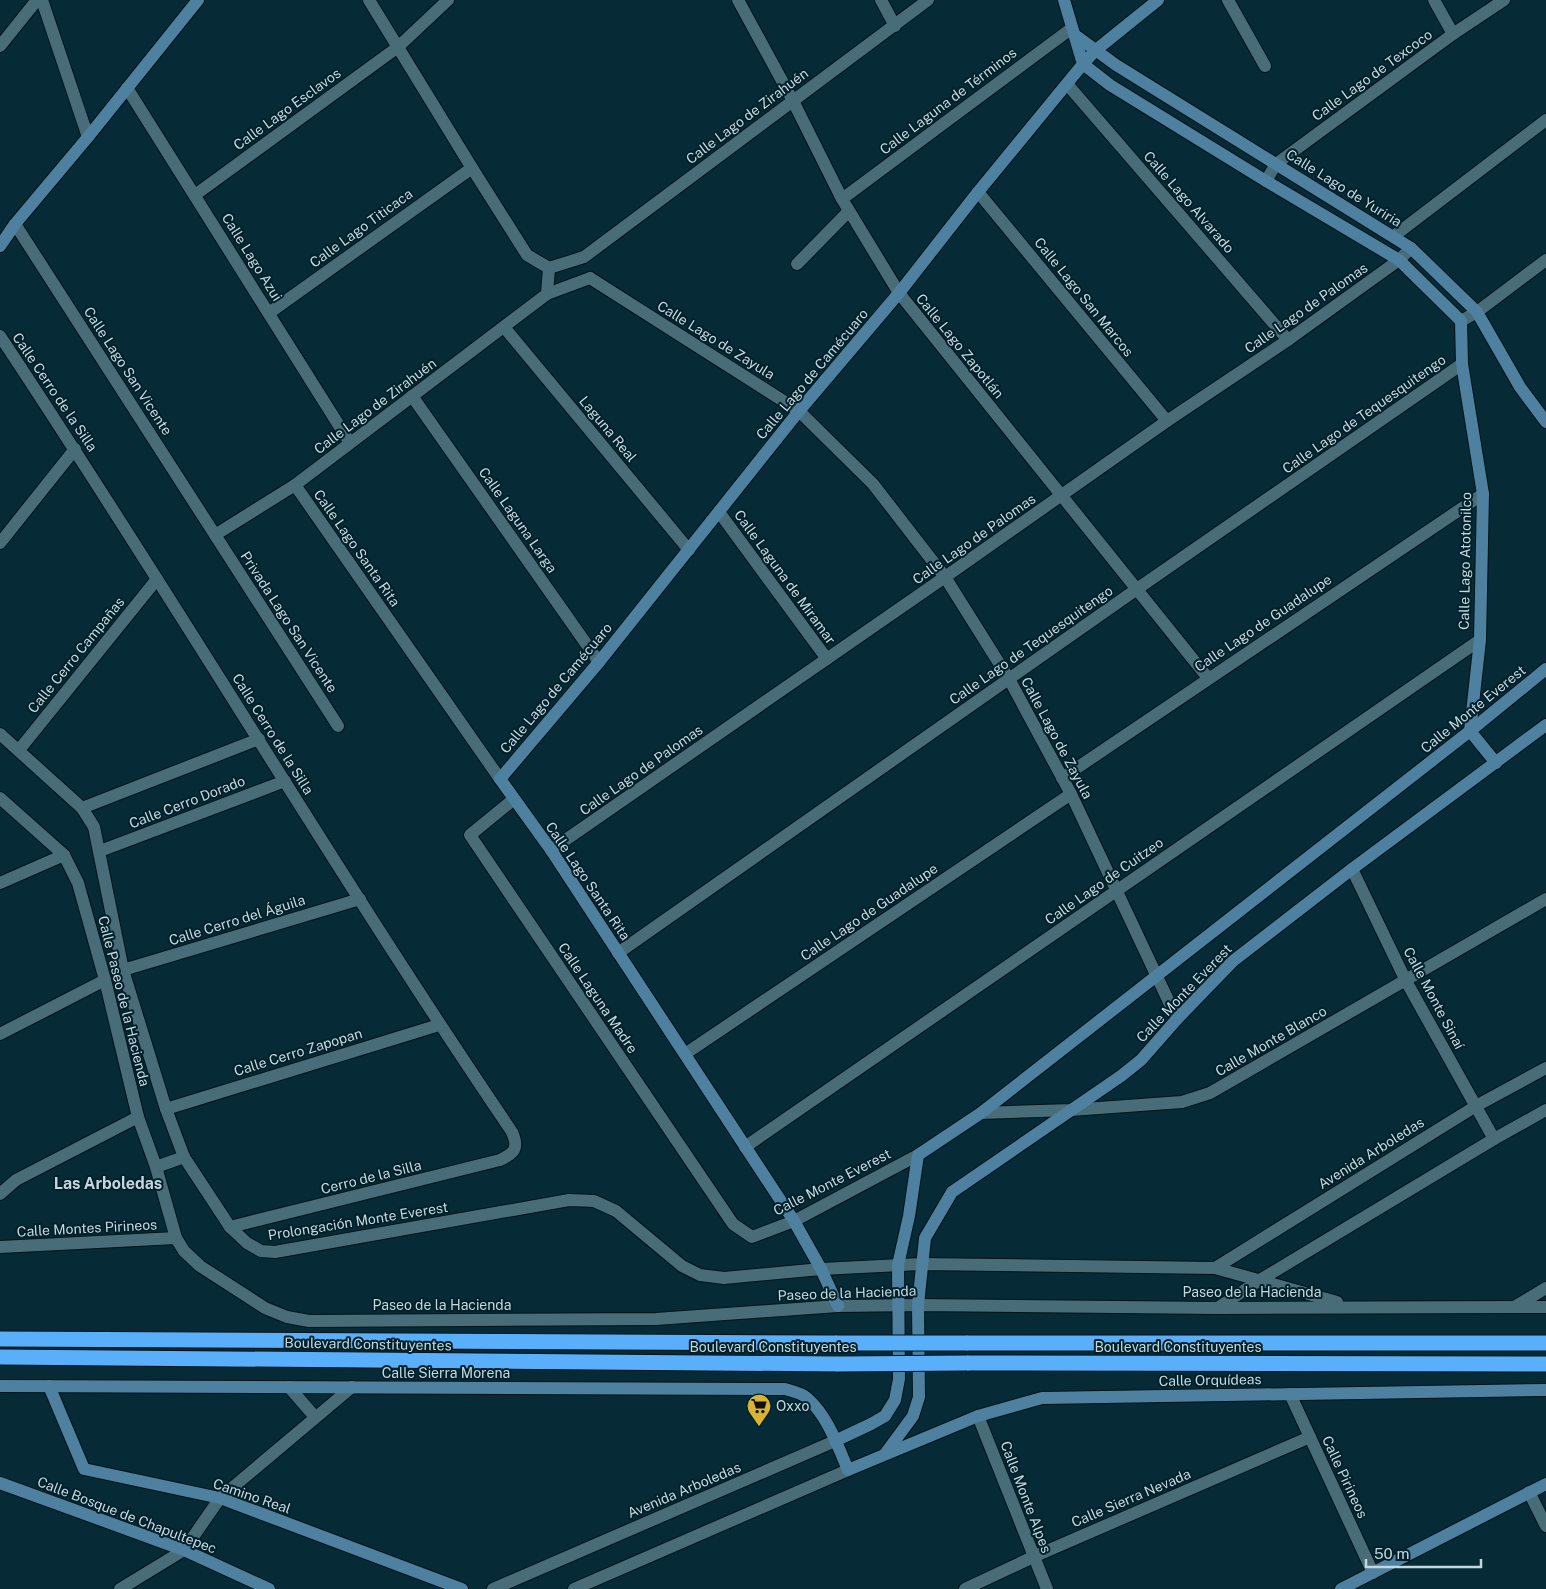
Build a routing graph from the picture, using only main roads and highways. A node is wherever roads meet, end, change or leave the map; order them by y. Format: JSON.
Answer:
{"nodes":[{"id":1,"x":0,"y":1339,"type":"edge"},
{"id":2,"x":1546,"y":1343,"type":"edge"},
{"id":3,"x":0,"y":1357,"type":"edge"},
{"id":4,"x":1546,"y":1364,"type":"edge"}],
"edges":[{"from":1,"to":2,"type":"highway","name":"Boulevard Constituyentes","bridge":true},
{"from":3,"to":4,"type":"highway","name":"Boulevard Constituyentes","bridge":true}]}
